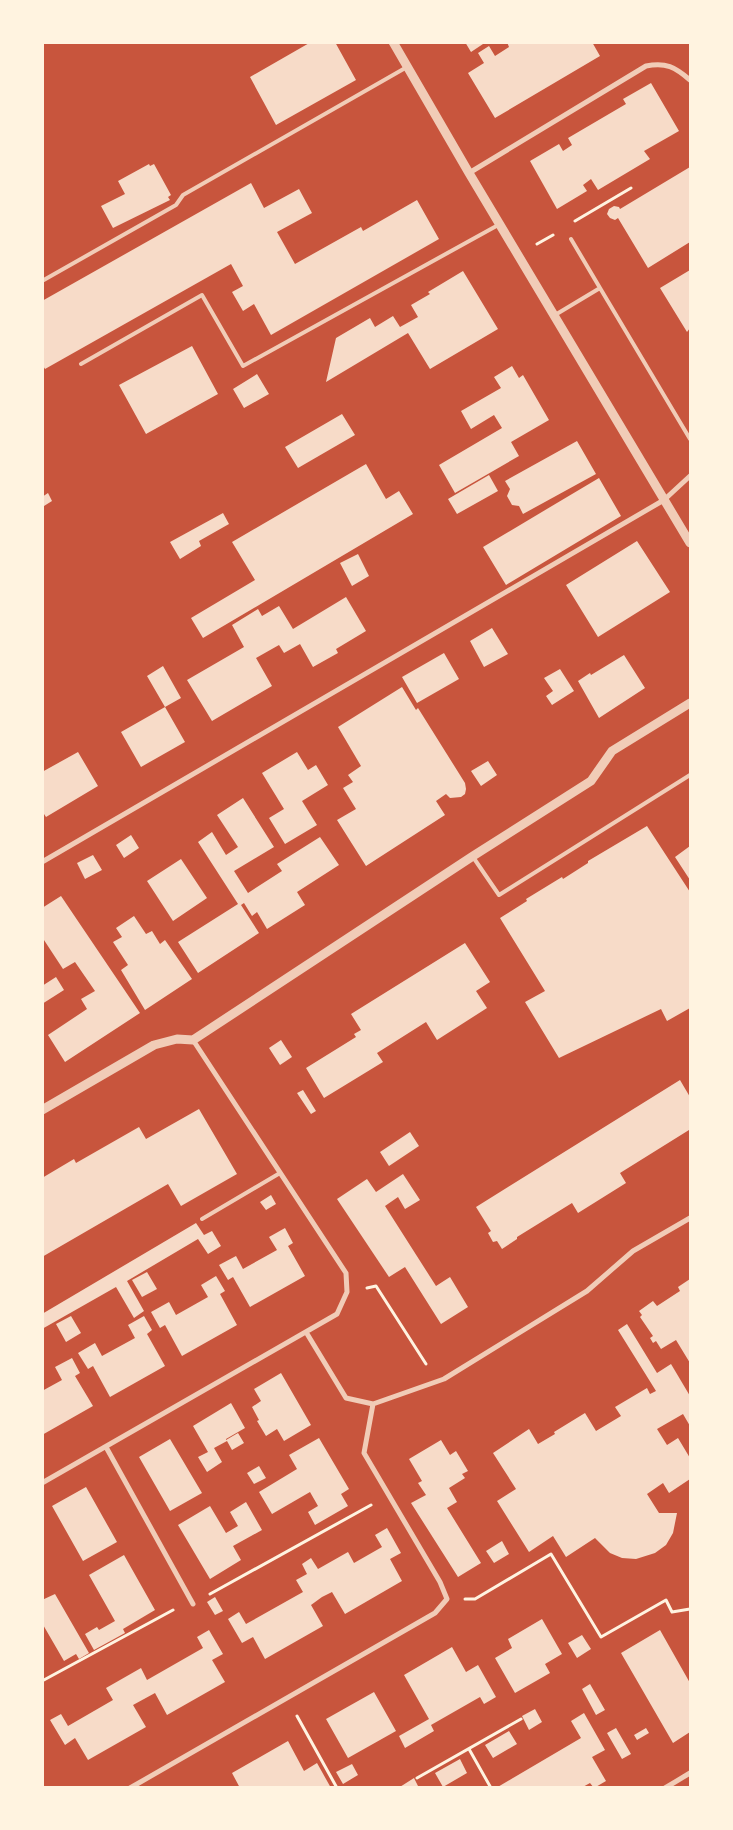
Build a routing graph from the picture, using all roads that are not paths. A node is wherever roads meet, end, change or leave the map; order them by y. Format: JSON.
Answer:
{"nodes":[{"id":1,"x":393,"y":42,"type":"edge"},
{"id":2,"x":407,"y":67,"type":"junction"},
{"id":3,"x":690,"y":80,"type":"edge"},
{"id":4,"x":469,"y":173,"type":"junction"},
{"id":5,"x":500,"y":224,"type":"junction"},
{"id":6,"x":571,"y":239,"type":"dead end"},
{"id":7,"x":42,"y":281,"type":"edge"},
{"id":8,"x":600,"y":288,"type":"junction"},
{"id":9,"x":555,"y":315,"type":"junction"},
{"id":10,"x":81,"y":364,"type":"dead end"},
{"id":11,"x":690,"y":439,"type":"edge"},
{"id":12,"x":690,"y":476,"type":"edge"},
{"id":13,"x":664,"y":500,"type":"junction"},
{"id":14,"x":690,"y":543,"type":"edge"},
{"id":15,"x":690,"y":703,"type":"edge"},
{"id":16,"x":690,"y":776,"type":"edge"},
{"id":17,"x":473,"y":856,"type":"junction"},
{"id":18,"x":42,"y":862,"type":"edge"},
{"id":19,"x":194,"y":1040,"type":"junction"},
{"id":20,"x":42,"y":1110,"type":"edge"},
{"id":21,"x":280,"y":1173,"type":"junction"},
{"id":22,"x":690,"y":1218,"type":"edge"},
{"id":23,"x":202,"y":1219,"type":"dead end"},
{"id":24,"x":306,"y":1332,"type":"junction"},
{"id":25,"x":373,"y":1404,"type":"junction"},
{"id":26,"x":106,"y":1447,"type":"junction"},
{"id":27,"x":42,"y":1483,"type":"edge"},
{"id":28,"x":193,"y":1604,"type":"road end"},
{"id":29,"x":690,"y":1773,"type":"edge"},
{"id":30,"x":130,"y":1788,"type":"edge"},
{"id":31,"x":665,"y":1788,"type":"edge"}],
"edges":[{"from":1,"to":2,"type":"street"},
{"from":2,"to":4,"type":"street"},
{"from":2,"to":7,"type":"lane"},
{"from":3,"to":4,"type":"street"},
{"from":4,"to":5,"type":"street"},
{"from":5,"to":9,"type":"street"},
{"from":5,"to":10,"type":"lane"},
{"from":6,"to":8,"type":"lane"},
{"from":8,"to":9,"type":"lane"},
{"from":8,"to":11,"type":"lane"},
{"from":9,"to":13,"type":"street"},
{"from":12,"to":13,"type":"street"},
{"from":13,"to":14,"type":"street"},
{"from":13,"to":18,"type":"street"},
{"from":15,"to":17,"type":"street"},
{"from":16,"to":17,"type":"lane"},
{"from":17,"to":19,"type":"street"},
{"from":19,"to":20,"type":"street"},
{"from":19,"to":21,"type":"street"},
{"from":21,"to":23,"type":"lane"},
{"from":21,"to":24,"type":"street"},
{"from":22,"to":25,"type":"street"},
{"from":24,"to":25,"type":"street"},
{"from":24,"to":26,"type":"street"},
{"from":25,"to":30,"type":"street"},
{"from":26,"to":27,"type":"street"},
{"from":26,"to":28,"type":"street"},
{"from":29,"to":31,"type":"street"}]}
